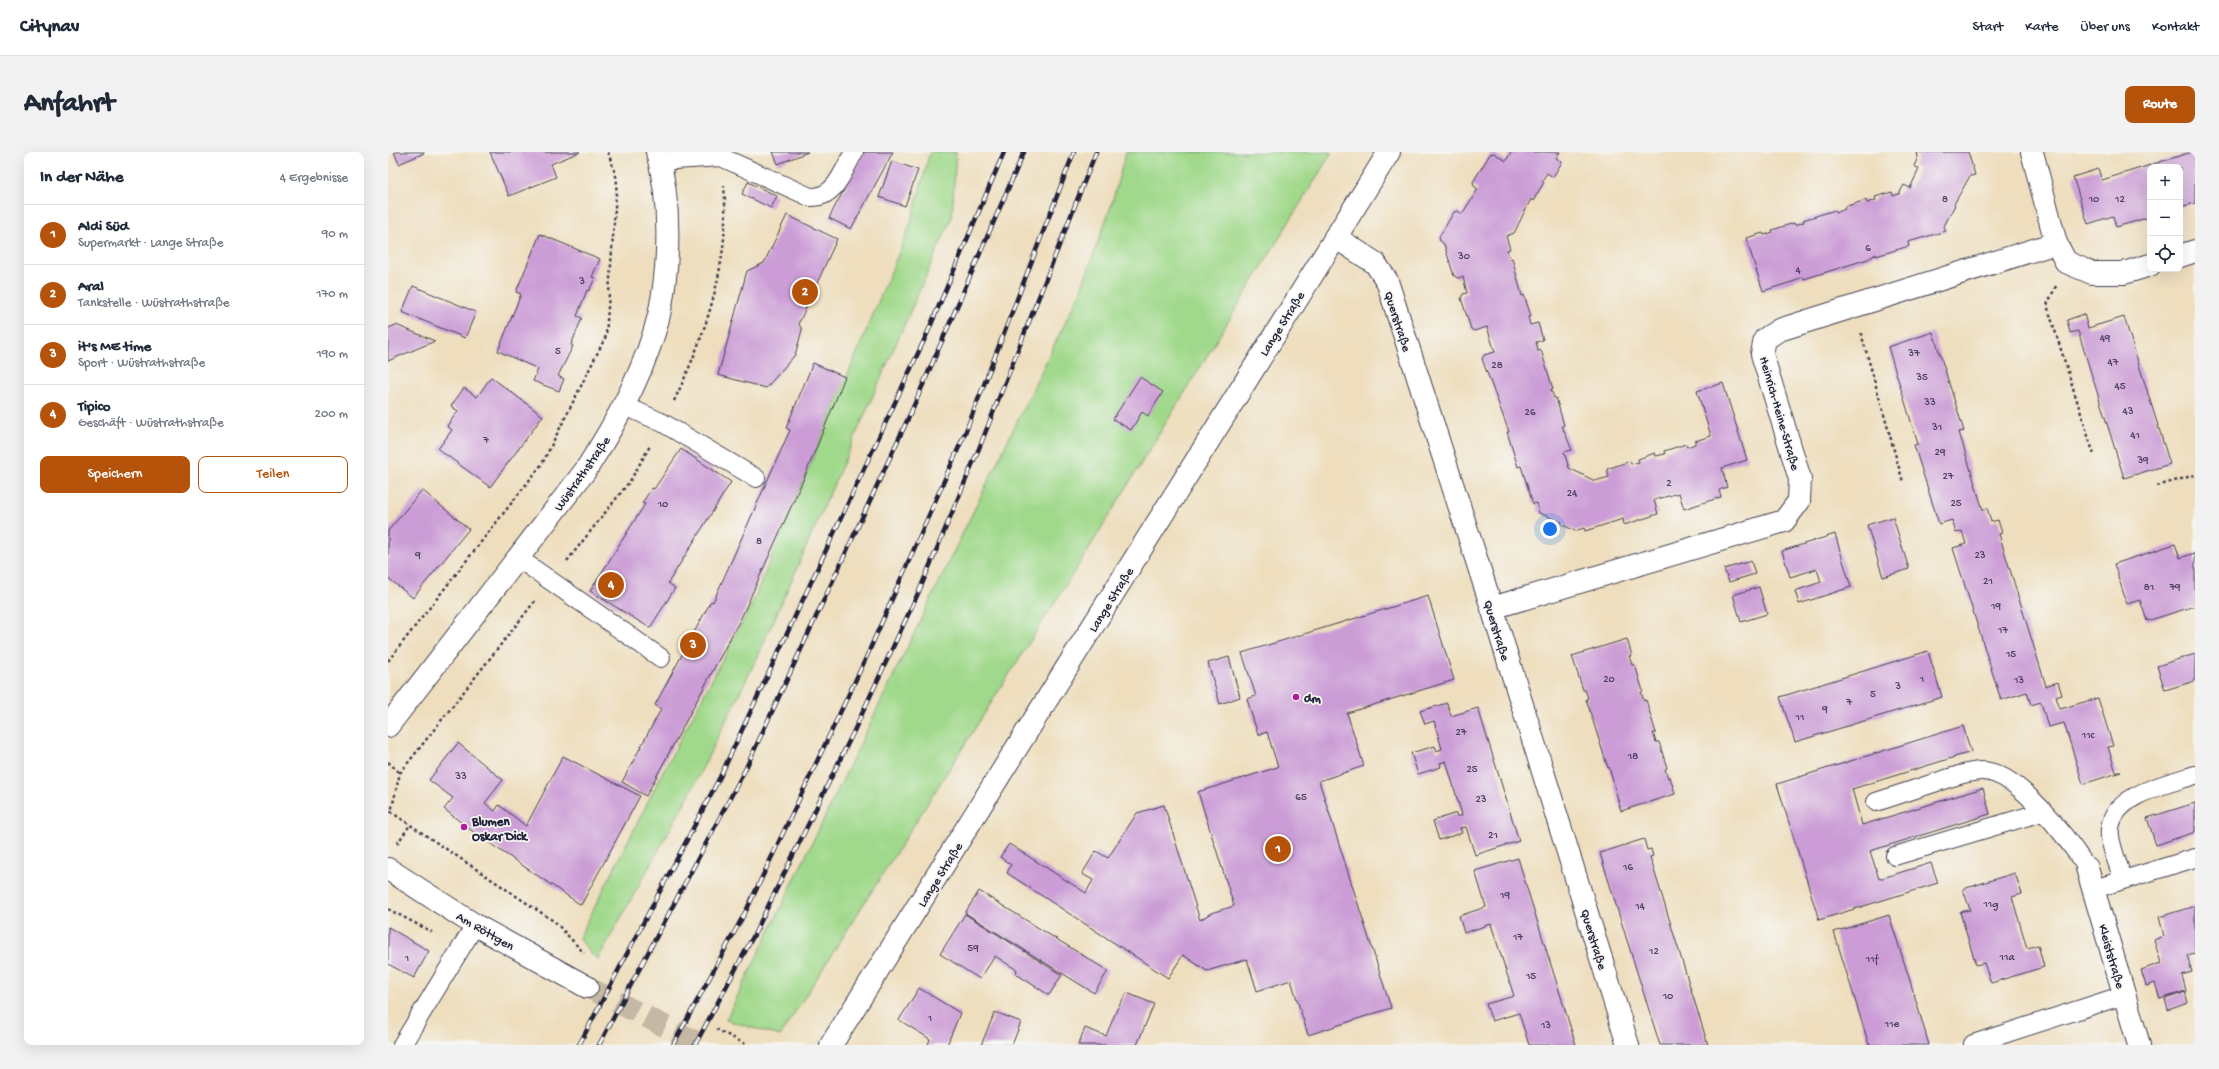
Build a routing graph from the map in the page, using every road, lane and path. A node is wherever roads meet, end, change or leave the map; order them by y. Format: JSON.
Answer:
{"nodes":[{"id":1,"x":608,"y":152,"type":"edge"},
{"id":2,"x":854,"y":152,"type":"edge"},
{"id":3,"x":1389,"y":152,"type":"edge"},
{"id":4,"x":2032,"y":152,"type":"edge"},
{"id":5,"x":658,"y":156,"type":"edge"},
{"id":6,"x":1335,"y":237,"type":"junction"},
{"id":7,"x":2056,"y":243,"type":"junction"},
{"id":8,"x":2195,"y":251,"type":"edge"},
{"id":9,"x":2183,"y":255,"type":"edge"},
{"id":10,"x":2066,"y":262,"type":"junction"},
{"id":11,"x":2147,"y":266,"type":"edge"},
{"id":12,"x":1854,"y":306,"type":"junction"},
{"id":13,"x":623,"y":405,"type":"junction"},
{"id":14,"x":2094,"y":455,"type":"dead end"},
{"id":15,"x":2195,"y":475,"type":"edge"},
{"id":16,"x":756,"y":478,"type":"dead end"},
{"id":17,"x":1903,"y":482,"type":"dead end"},
{"id":18,"x":2158,"y":486,"type":"dead end"},
{"id":19,"x":518,"y":558,"type":"junction"},
{"id":20,"x":1492,"y":608,"type":"junction"},
{"id":21,"x":661,"y":658,"type":"dead end"},
{"id":22,"x":388,"y":661,"type":"edge"},
{"id":23,"x":388,"y":726,"type":"edge"},
{"id":24,"x":388,"y":762,"type":"edge"},
{"id":25,"x":2195,"y":775,"type":"edge"},
{"id":26,"x":1876,"y":802,"type":"dead end"},
{"id":27,"x":2042,"y":812,"type":"junction"},
{"id":28,"x":410,"y":825,"type":"junction"},
{"id":29,"x":1895,"y":856,"type":"dead end"},
{"id":30,"x":2195,"y":858,"type":"edge"},
{"id":31,"x":390,"y":859,"type":"edge"},
{"id":32,"x":2087,"y":868,"type":"joint"},
{"id":33,"x":2123,"y":879,"type":"junction"},
{"id":34,"x":2094,"y":889,"type":"junction"},
{"id":35,"x":475,"y":925,"type":"junction"},
{"id":36,"x":590,"y":958,"type":"dead end"},
{"id":37,"x":587,"y":987,"type":"tunnel mouth"},
{"id":38,"x":2124,"y":995,"type":"junction"},
{"id":39,"x":716,"y":1029,"type":"dead end"},
{"id":40,"x":388,"y":1038,"type":"edge"},
{"id":41,"x":1973,"y":1044,"type":"edge"},
{"id":42,"x":401,"y":1045,"type":"edge"},
{"id":43,"x":746,"y":1045,"type":"edge"},
{"id":44,"x":832,"y":1045,"type":"edge"},
{"id":45,"x":1628,"y":1045,"type":"edge"},
{"id":46,"x":2139,"y":1045,"type":"edge"}],
"edges":[{"from":1,"to":22,"type":"path"},
{"from":2,"to":5,"type":"lane"},
{"from":3,"to":6,"type":"street","name":"Lange Straße"},
{"from":4,"to":7,"type":"street"},
{"from":5,"to":13,"type":"street","name":"Wüstrathstraße"},
{"from":6,"to":20,"type":"street","name":"Querstraße"},
{"from":6,"to":44,"type":"street","name":"Lange Straße"},
{"from":7,"to":10,"type":"street"},
{"from":7,"to":12,"type":"street","name":"Heinrich-Heine-Straße"},
{"from":8,"to":9,"type":"street"},
{"from":10,"to":11,"type":"street"},
{"from":10,"to":14,"type":"path"},
{"from":12,"to":17,"type":"path"},
{"from":12,"to":20,"type":"street","name":"Heinrich-Heine-Straße"},
{"from":13,"to":16,"type":"lane"},
{"from":13,"to":19,"type":"street","name":"Wüstrathstraße"},
{"from":15,"to":18,"type":"path"},
{"from":19,"to":21,"type":"lane"},
{"from":19,"to":23,"type":"street","name":"Wüstrathstraße"},
{"from":20,"to":45,"type":"street","name":"Querstraße"},
{"from":24,"to":28,"type":"path"},
{"from":25,"to":33,"type":"lane"},
{"from":26,"to":27,"type":"lane"},
{"from":27,"to":29,"type":"lane"},
{"from":27,"to":32,"type":"lane"},
{"from":28,"to":31,"type":"path"},
{"from":28,"to":36,"type":"path"},
{"from":30,"to":33,"type":"lane"},
{"from":31,"to":35,"type":"street","name":"Am Röttgen"},
{"from":32,"to":34,"type":"street","name":"Kleiststraße"},
{"from":33,"to":34,"type":"lane"},
{"from":34,"to":38,"type":"street","name":"Kleiststraße"},
{"from":35,"to":37,"type":"street","name":"Am Röttgen"},
{"from":35,"to":42,"type":"lane"},
{"from":38,"to":41,"type":"lane"},
{"from":38,"to":46,"type":"street","name":"Kleiststraße"},
{"from":39,"to":43,"type":"path"},
{"from":40,"to":42,"type":"lane"}]}
